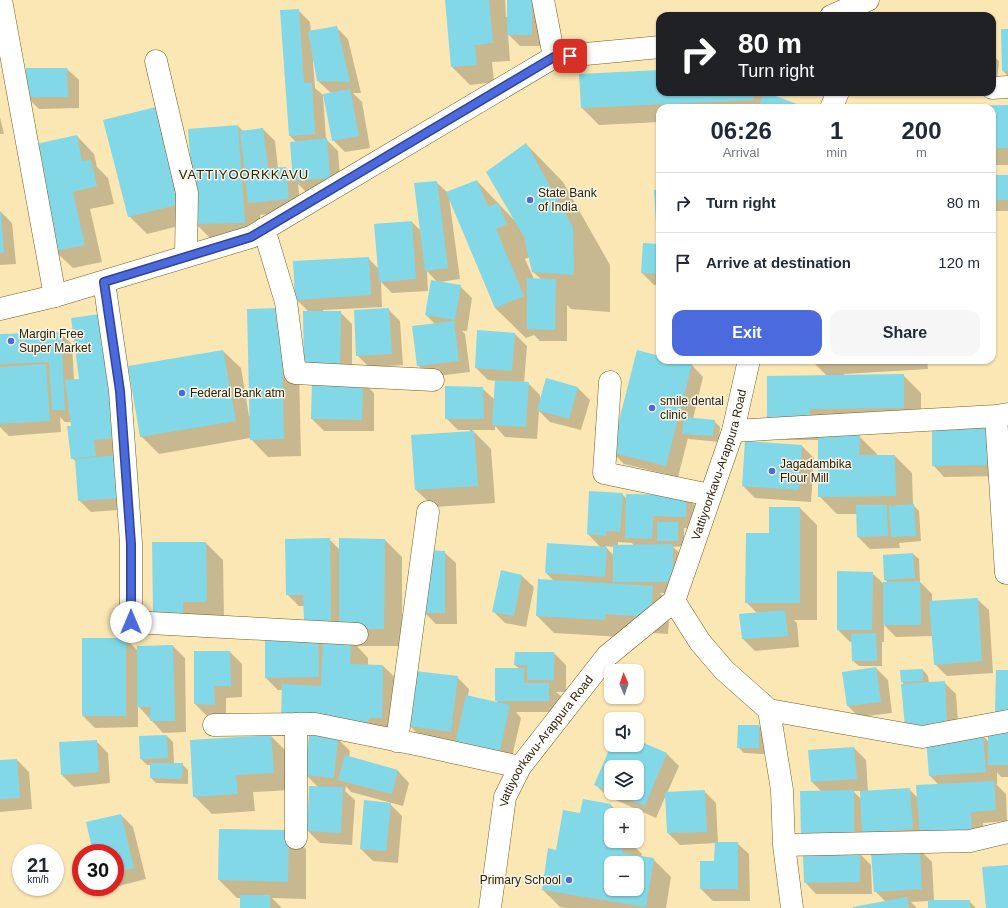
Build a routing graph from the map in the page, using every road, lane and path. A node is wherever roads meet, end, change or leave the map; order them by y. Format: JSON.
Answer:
{"nodes":[{"id":1,"x":1,"y":0,"type":"edge"},
{"id":2,"x":543,"y":0,"type":"edge"},
{"id":3,"x":866,"y":6,"type":"edge"},
{"id":4,"x":845,"y":12,"type":"edge"},
{"id":5,"x":656,"y":48,"type":"edge"},
{"id":6,"x":554,"y":57,"type":"junction"},
{"id":7,"x":156,"y":61,"type":"dead end"},
{"id":8,"x":1008,"y":87,"type":"edge"},
{"id":9,"x":996,"y":88,"type":"edge"},
{"id":10,"x":264,"y":229,"type":"junction"},
{"id":11,"x":186,"y":256,"type":"junction"},
{"id":12,"x":104,"y":282,"type":"junction"},
{"id":13,"x":56,"y":296,"type":"junction"},
{"id":14,"x":0,"y":309,"type":"edge"},
{"id":15,"x":748,"y":364,"type":"edge"},
{"id":16,"x":433,"y":380,"type":"dead end"},
{"id":17,"x":610,"y":382,"type":"dead end"},
{"id":18,"x":1002,"y":415,"type":"edge"},
{"id":19,"x":733,"y":430,"type":"junction"},
{"id":20,"x":710,"y":495,"type":"junction"},
{"id":21,"x":428,"y":512,"type":"dead end"},
{"id":22,"x":1008,"y":573,"type":"edge"},
{"id":23,"x":674,"y":601,"type":"junction"},
{"id":24,"x":357,"y":634,"type":"dead end"},
{"id":25,"x":769,"y":710,"type":"junction"},
{"id":26,"x":1008,"y":721,"type":"edge"},
{"id":27,"x":296,"y":724,"type":"junction"},
{"id":28,"x":214,"y":725,"type":"dead end"},
{"id":29,"x":397,"y":741,"type":"junction"},
{"id":30,"x":520,"y":767,"type":"junction"},
{"id":31,"x":1008,"y":832,"type":"edge"},
{"id":32,"x":296,"y":838,"type":"dead end"},
{"id":33,"x":784,"y":845,"type":"junction"},
{"id":34,"x":490,"y":908,"type":"edge"},
{"id":35,"x":792,"y":908,"type":"edge"}],
"edges":[{"from":1,"to":13,"type":"street"},
{"from":2,"to":6,"type":"street"},
{"from":3,"to":4,"type":"street"},
{"from":5,"to":6,"type":"street"},
{"from":6,"to":10,"type":"street"},
{"from":7,"to":11,"type":"street"},
{"from":8,"to":9,"type":"street"},
{"from":10,"to":11,"type":"street"},
{"from":10,"to":16,"type":"street"},
{"from":11,"to":12,"type":"street"},
{"from":12,"to":13,"type":"street"},
{"from":12,"to":24,"type":"street"},
{"from":13,"to":14,"type":"street"},
{"from":15,"to":19,"type":"street","name":"Vattiyoorkavu-Arappura Road"},
{"from":17,"to":20,"type":"street"},
{"from":18,"to":19,"type":"street"},
{"from":18,"to":22,"type":"street"},
{"from":19,"to":20,"type":"street","name":"Vattiyoorkavu-Arappura Road"},
{"from":20,"to":23,"type":"street","name":"Vattiyoorkavu-Arappura Road"},
{"from":21,"to":29,"type":"street"},
{"from":23,"to":25,"type":"street"},
{"from":23,"to":30,"type":"street","name":"Vattiyoorkavu-Arappura Road"},
{"from":25,"to":26,"type":"street"},
{"from":25,"to":33,"type":"street"},
{"from":27,"to":28,"type":"street"},
{"from":27,"to":29,"type":"street"},
{"from":27,"to":32,"type":"street"},
{"from":29,"to":30,"type":"street"},
{"from":30,"to":34,"type":"street","name":"Vattiyoorkavu-Arappura Road"},
{"from":31,"to":33,"type":"street"},
{"from":33,"to":35,"type":"street"}]}
